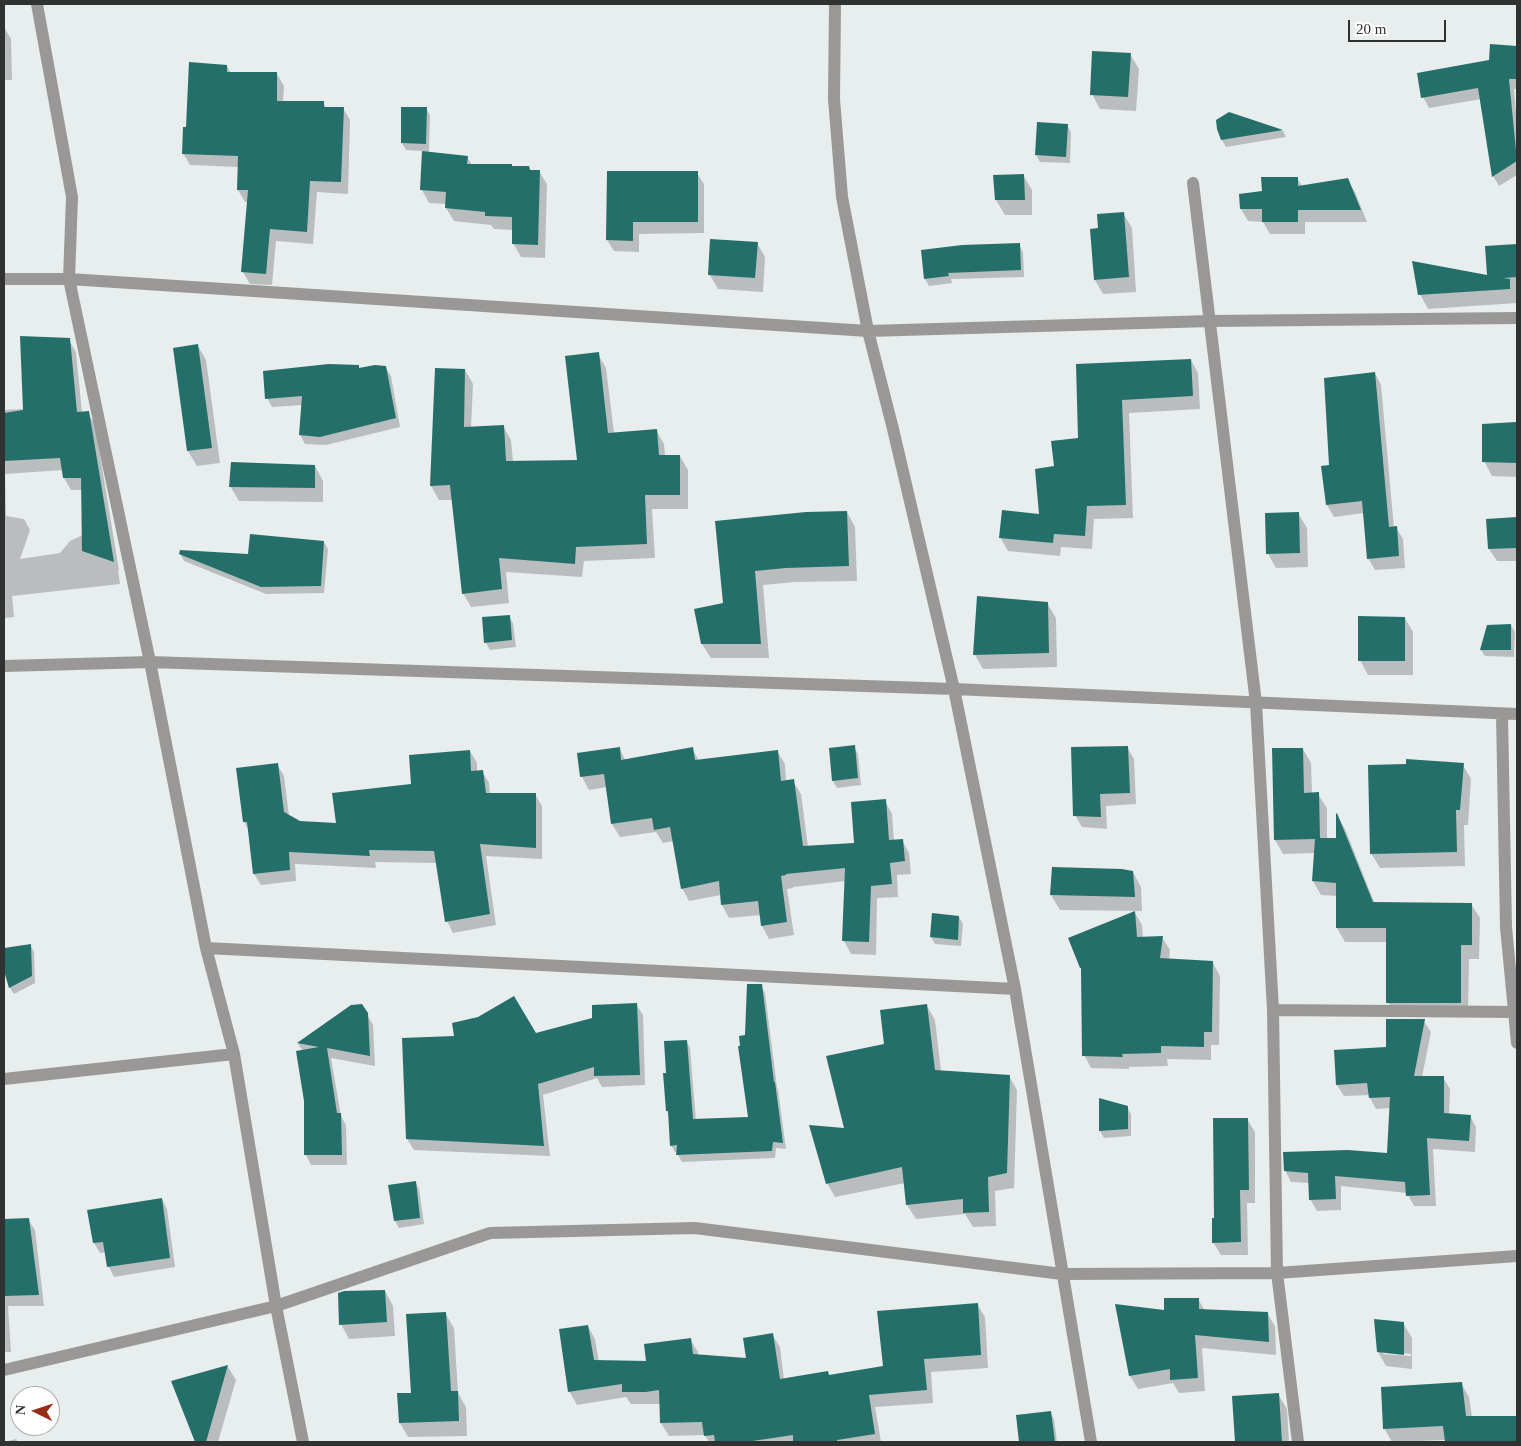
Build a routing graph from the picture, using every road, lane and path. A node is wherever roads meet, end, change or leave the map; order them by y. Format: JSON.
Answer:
{"nodes":[{"id":1,"x":37,"y":4,"type":"edge"},
{"id":2,"x":835,"y":4,"type":"edge"},
{"id":3,"x":1193,"y":183,"type":"dead end"},
{"id":4,"x":4,"y":279,"type":"edge"},
{"id":5,"x":70,"y":279,"type":"junction"},
{"id":6,"x":1517,"y":318,"type":"edge"},
{"id":7,"x":1210,"y":322,"type":"junction"},
{"id":8,"x":868,"y":331,"type":"junction"},
{"id":9,"x":150,"y":662,"type":"junction"},
{"id":10,"x":4,"y":666,"type":"edge"},
{"id":11,"x":954,"y":689,"type":"junction"},
{"id":12,"x":1256,"y":703,"type":"junction"},
{"id":13,"x":1502,"y":714,"type":"junction"},
{"id":14,"x":1517,"y":714,"type":"edge"},
{"id":15,"x":206,"y":948,"type":"junction"},
{"id":16,"x":1016,"y":989,"type":"junction"},
{"id":17,"x":1273,"y":1010,"type":"junction"},
{"id":18,"x":1514,"y":1012,"type":"junction"},
{"id":19,"x":1517,"y":1043,"type":"edge"},
{"id":20,"x":234,"y":1054,"type":"junction"},
{"id":21,"x":4,"y":1079,"type":"edge"},
{"id":22,"x":1517,"y":1256,"type":"edge"},
{"id":23,"x":1277,"y":1273,"type":"junction"},
{"id":24,"x":1062,"y":1274,"type":"junction"},
{"id":25,"x":276,"y":1306,"type":"junction"},
{"id":26,"x":4,"y":1370,"type":"edge"},
{"id":27,"x":303,"y":1442,"type":"edge"},
{"id":28,"x":1090,"y":1442,"type":"edge"},
{"id":29,"x":1298,"y":1442,"type":"edge"}],
"edges":[{"from":1,"to":5,"type":"street"},
{"from":2,"to":8,"type":"street"},
{"from":3,"to":7,"type":"street"},
{"from":4,"to":5,"type":"street"},
{"from":5,"to":8,"type":"street"},
{"from":5,"to":9,"type":"street"},
{"from":6,"to":7,"type":"street"},
{"from":7,"to":8,"type":"street"},
{"from":7,"to":12,"type":"street"},
{"from":8,"to":11,"type":"street"},
{"from":9,"to":10,"type":"street"},
{"from":9,"to":11,"type":"street"},
{"from":9,"to":15,"type":"street"},
{"from":11,"to":12,"type":"street"},
{"from":11,"to":16,"type":"street"},
{"from":12,"to":13,"type":"street"},
{"from":12,"to":17,"type":"street"},
{"from":13,"to":14,"type":"street"},
{"from":13,"to":18,"type":"street"},
{"from":15,"to":16,"type":"street"},
{"from":15,"to":20,"type":"street"},
{"from":16,"to":24,"type":"street"},
{"from":17,"to":18,"type":"street"},
{"from":17,"to":23,"type":"street"},
{"from":18,"to":19,"type":"street"},
{"from":20,"to":21,"type":"street"},
{"from":20,"to":25,"type":"street"},
{"from":22,"to":23,"type":"street"},
{"from":23,"to":24,"type":"street"},
{"from":23,"to":29,"type":"street"},
{"from":24,"to":25,"type":"street"},
{"from":24,"to":28,"type":"street"},
{"from":25,"to":26,"type":"street"},
{"from":25,"to":27,"type":"street"}]}
